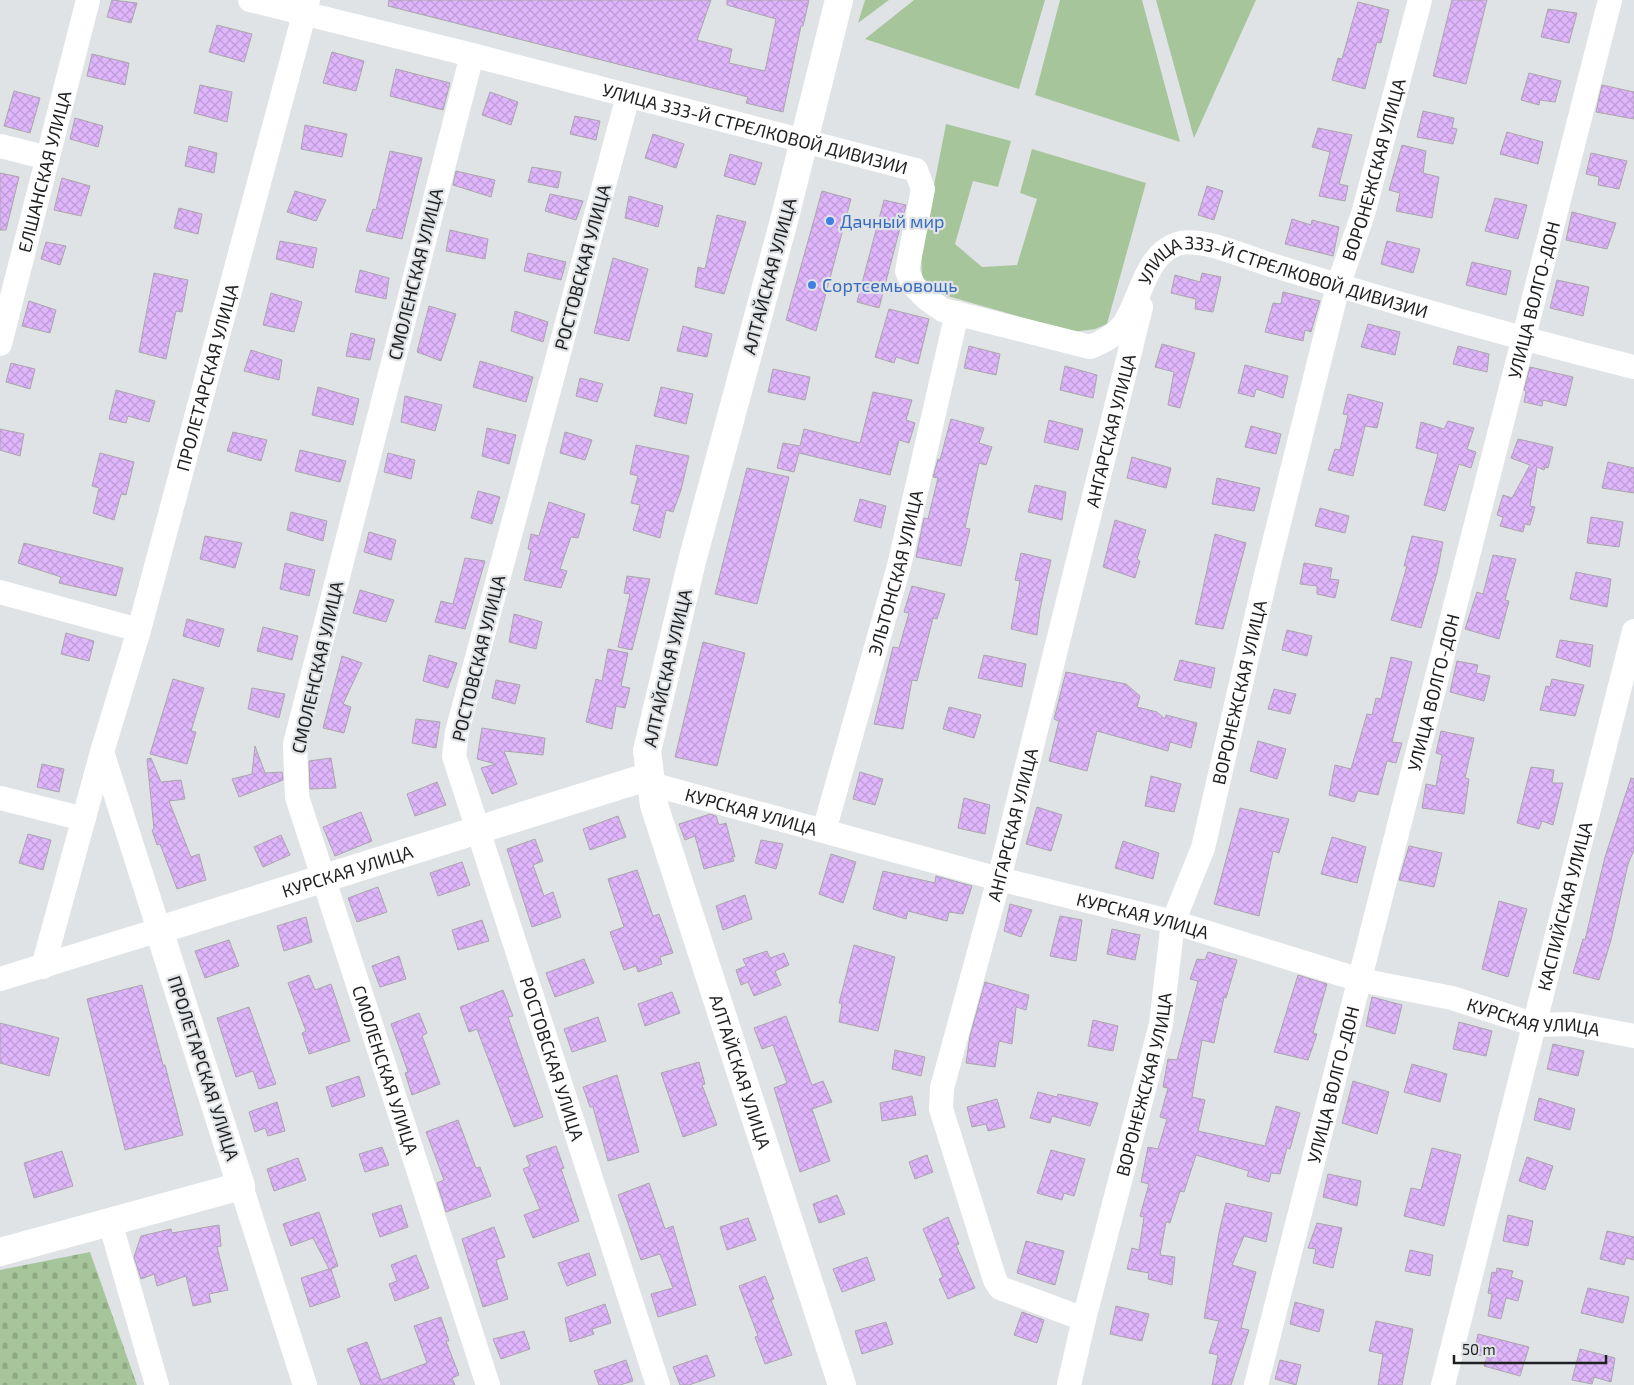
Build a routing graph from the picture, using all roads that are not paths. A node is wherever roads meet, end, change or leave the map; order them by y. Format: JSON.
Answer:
{"nodes":[{"id":1,"x":88,"y":0,"type":"edge"},
{"id":2,"x":250,"y":0,"type":"edge"},
{"id":3,"x":839,"y":0,"type":"edge"},
{"id":4,"x":1420,"y":0,"type":"edge"},
{"id":5,"x":1610,"y":0,"type":"edge"},
{"id":6,"x":306,"y":7,"type":"edge"},
{"id":7,"x":472,"y":55,"type":"junction"},
{"id":8,"x":628,"y":96,"type":"junction"},
{"id":9,"x":804,"y":140,"type":"junction"},
{"id":10,"x":0,"y":146,"type":"edge"},
{"id":11,"x":48,"y":158,"type":"junction"},
{"id":12,"x":1150,"y":268,"type":"junction"},
{"id":13,"x":1338,"y":286,"type":"junction"},
{"id":14,"x":957,"y":313,"type":"junction"},
{"id":15,"x":1522,"y":339,"type":"junction"},
{"id":16,"x":0,"y":344,"type":"edge"},
{"id":17,"x":1634,"y":367,"type":"edge"},
{"id":18,"x":0,"y":592,"type":"edge"},
{"id":19,"x":139,"y":630,"type":"junction"},
{"id":20,"x":1634,"y":631,"type":"edge"},
{"id":21,"x":102,"y":752,"type":"junction"},
{"id":22,"x":651,"y":780,"type":"junction"},
{"id":23,"x":0,"y":798,"type":"edge"},
{"id":24,"x":84,"y":819,"type":"junction"},
{"id":25,"x":477,"y":830,"type":"junction"},
{"id":26,"x":824,"y":831,"type":"junction"},
{"id":27,"x":324,"y":878,"type":"junction"},
{"id":28,"x":999,"y":879,"type":"junction"},
{"id":29,"x":1172,"y":922,"type":"junction"},
{"id":30,"x":159,"y":930,"type":"junction"},
{"id":31,"x":43,"y":967,"type":"junction"},
{"id":32,"x":0,"y":979,"type":"edge"},
{"id":33,"x":1360,"y":980,"type":"junction"},
{"id":34,"x":1536,"y":1025,"type":"junction"},
{"id":35,"x":1634,"y":1036,"type":"edge"},
{"id":36,"x":241,"y":1186,"type":"junction"},
{"id":37,"x":110,"y":1222,"type":"junction"},
{"id":38,"x":0,"y":1252,"type":"edge"},
{"id":39,"x":1084,"y":1319,"type":"junction"},
{"id":40,"x":157,"y":1385,"type":"edge"},
{"id":41,"x":305,"y":1385,"type":"edge"},
{"id":42,"x":488,"y":1385,"type":"edge"},
{"id":43,"x":658,"y":1385,"type":"edge"},
{"id":44,"x":842,"y":1385,"type":"edge"},
{"id":45,"x":1069,"y":1385,"type":"edge"},
{"id":46,"x":1256,"y":1385,"type":"edge"},
{"id":47,"x":1444,"y":1385,"type":"edge"}],
"edges":[{"from":1,"to":11,"type":"street","name":"ЕЛШАНСКАЯ УЛИЦА"},
{"from":2,"to":6,"type":"street","name":"УЛИЦА 333-Й СТРЕЛКОВОЙ ДИВИЗИИ"},
{"from":3,"to":9,"type":"street","name":"АЛТАЙСКАЯ УЛИЦА"},
{"from":4,"to":13,"type":"street","name":"ВОРОНЕЖСКАЯ УЛИЦА"},
{"from":5,"to":15,"type":"street","name":"УЛИЦА ВОЛГО-ДОН"},
{"from":6,"to":7,"type":"street","name":"УЛИЦА 333-Й СТРЕЛКОВОЙ ДИВИЗИИ"},
{"from":6,"to":19,"type":"street","name":"ПРОЛЕТАРСКАЯ УЛИЦА"},
{"from":7,"to":8,"type":"street","name":"УЛИЦА 333-Й СТРЕЛКОВОЙ ДИВИЗИИ"},
{"from":7,"to":27,"type":"street","name":"СМОЛЕНСКАЯ УЛИЦА"},
{"from":8,"to":9,"type":"street","name":"УЛИЦА 333-Й СТРЕЛКОВОЙ ДИВИЗИИ"},
{"from":8,"to":25,"type":"street","name":"РОСТОВСКАЯ УЛИЦА"},
{"from":9,"to":14,"type":"street","name":"УЛИЦА 333-Й СТРЕЛКОВОЙ ДИВИЗИИ"},
{"from":9,"to":22,"type":"street","name":"АЛТАЙСКАЯ УЛИЦА"},
{"from":10,"to":11,"type":"street"},
{"from":11,"to":16,"type":"street","name":"ЕЛШАНСКАЯ УЛИЦА"},
{"from":12,"to":13,"type":"street","name":"УЛИЦА 333-Й СТРЕЛКОВОЙ ДИВИЗИИ"},
{"from":12,"to":14,"type":"street","name":"УЛИЦА 333-Й СТРЕЛКОВОЙ ДИВИЗИИ"},
{"from":12,"to":28,"type":"street","name":"АНГАРСКАЯ УЛИЦА"},
{"from":13,"to":15,"type":"street","name":"УЛИЦА 333-Й СТРЕЛКОВОЙ ДИВИЗИИ"},
{"from":13,"to":29,"type":"street","name":"ВОРОНЕЖСКАЯ УЛИЦА"},
{"from":14,"to":26,"type":"street","name":"ЭЛЬТОНСКАЯ УЛИЦА"},
{"from":15,"to":17,"type":"street","name":"УЛИЦА 333-Й СТРЕЛКОВОЙ ДИВИЗИИ"},
{"from":15,"to":33,"type":"street","name":"УЛИЦА ВОЛГО-ДОН"},
{"from":18,"to":19,"type":"street"},
{"from":19,"to":21,"type":"street","name":"ПРОЛЕТАРСКАЯ УЛИЦА"},
{"from":20,"to":34,"type":"street","name":"КАСПИЙСКАЯ УЛИЦА"},
{"from":21,"to":24,"type":"street","name":"ПРОЛЕТАРСКАЯ УЛИЦА"},
{"from":21,"to":30,"type":"street","name":"ПРОЛЕТАРСКАЯ УЛИЦА"},
{"from":22,"to":25,"type":"street","name":"КУРСКАЯ УЛИЦА"},
{"from":22,"to":26,"type":"street","name":"КУРСКАЯ УЛИЦА"},
{"from":22,"to":44,"type":"street","name":"АЛТАЙСКАЯ УЛИЦА"},
{"from":23,"to":24,"type":"street"},
{"from":24,"to":31,"type":"street","name":"ПРОЛЕТАРСКАЯ УЛИЦА"},
{"from":25,"to":27,"type":"street","name":"КУРСКАЯ УЛИЦА"},
{"from":25,"to":43,"type":"street","name":"РОСТОВСКАЯ УЛИЦА"},
{"from":26,"to":28,"type":"street","name":"КУРСКАЯ УЛИЦА"},
{"from":27,"to":30,"type":"street","name":"КУРСКАЯ УЛИЦА"},
{"from":27,"to":42,"type":"street","name":"СМОЛЕНСКАЯ УЛИЦА"},
{"from":28,"to":29,"type":"street","name":"КУРСКАЯ УЛИЦА"},
{"from":28,"to":39,"type":"street","name":"АНГАРСКАЯ УЛИЦА"},
{"from":29,"to":33,"type":"street","name":"КУРСКАЯ УЛИЦА"},
{"from":29,"to":39,"type":"street","name":"ВОРОНЕЖСКАЯ УЛИЦА"},
{"from":30,"to":31,"type":"street"},
{"from":30,"to":36,"type":"street","name":"ПРОЛЕТАРСКАЯ УЛИЦА"},
{"from":31,"to":32,"type":"street"},
{"from":33,"to":34,"type":"street","name":"КУРСКАЯ УЛИЦА"},
{"from":33,"to":46,"type":"street","name":"УЛИЦА ВОЛГО-ДОН"},
{"from":34,"to":35,"type":"street","name":"КУРСКАЯ УЛИЦА"},
{"from":34,"to":47,"type":"street","name":"КАСПИЙСКАЯ УЛИЦА"},
{"from":36,"to":37,"type":"street"},
{"from":36,"to":41,"type":"street","name":"ПРОЛЕТАРСКАЯ УЛИЦА"},
{"from":37,"to":38,"type":"street"},
{"from":37,"to":40,"type":"street"},
{"from":39,"to":45,"type":"street","name":"ВОРОНЕЖСКАЯ УЛИЦА"}]}
